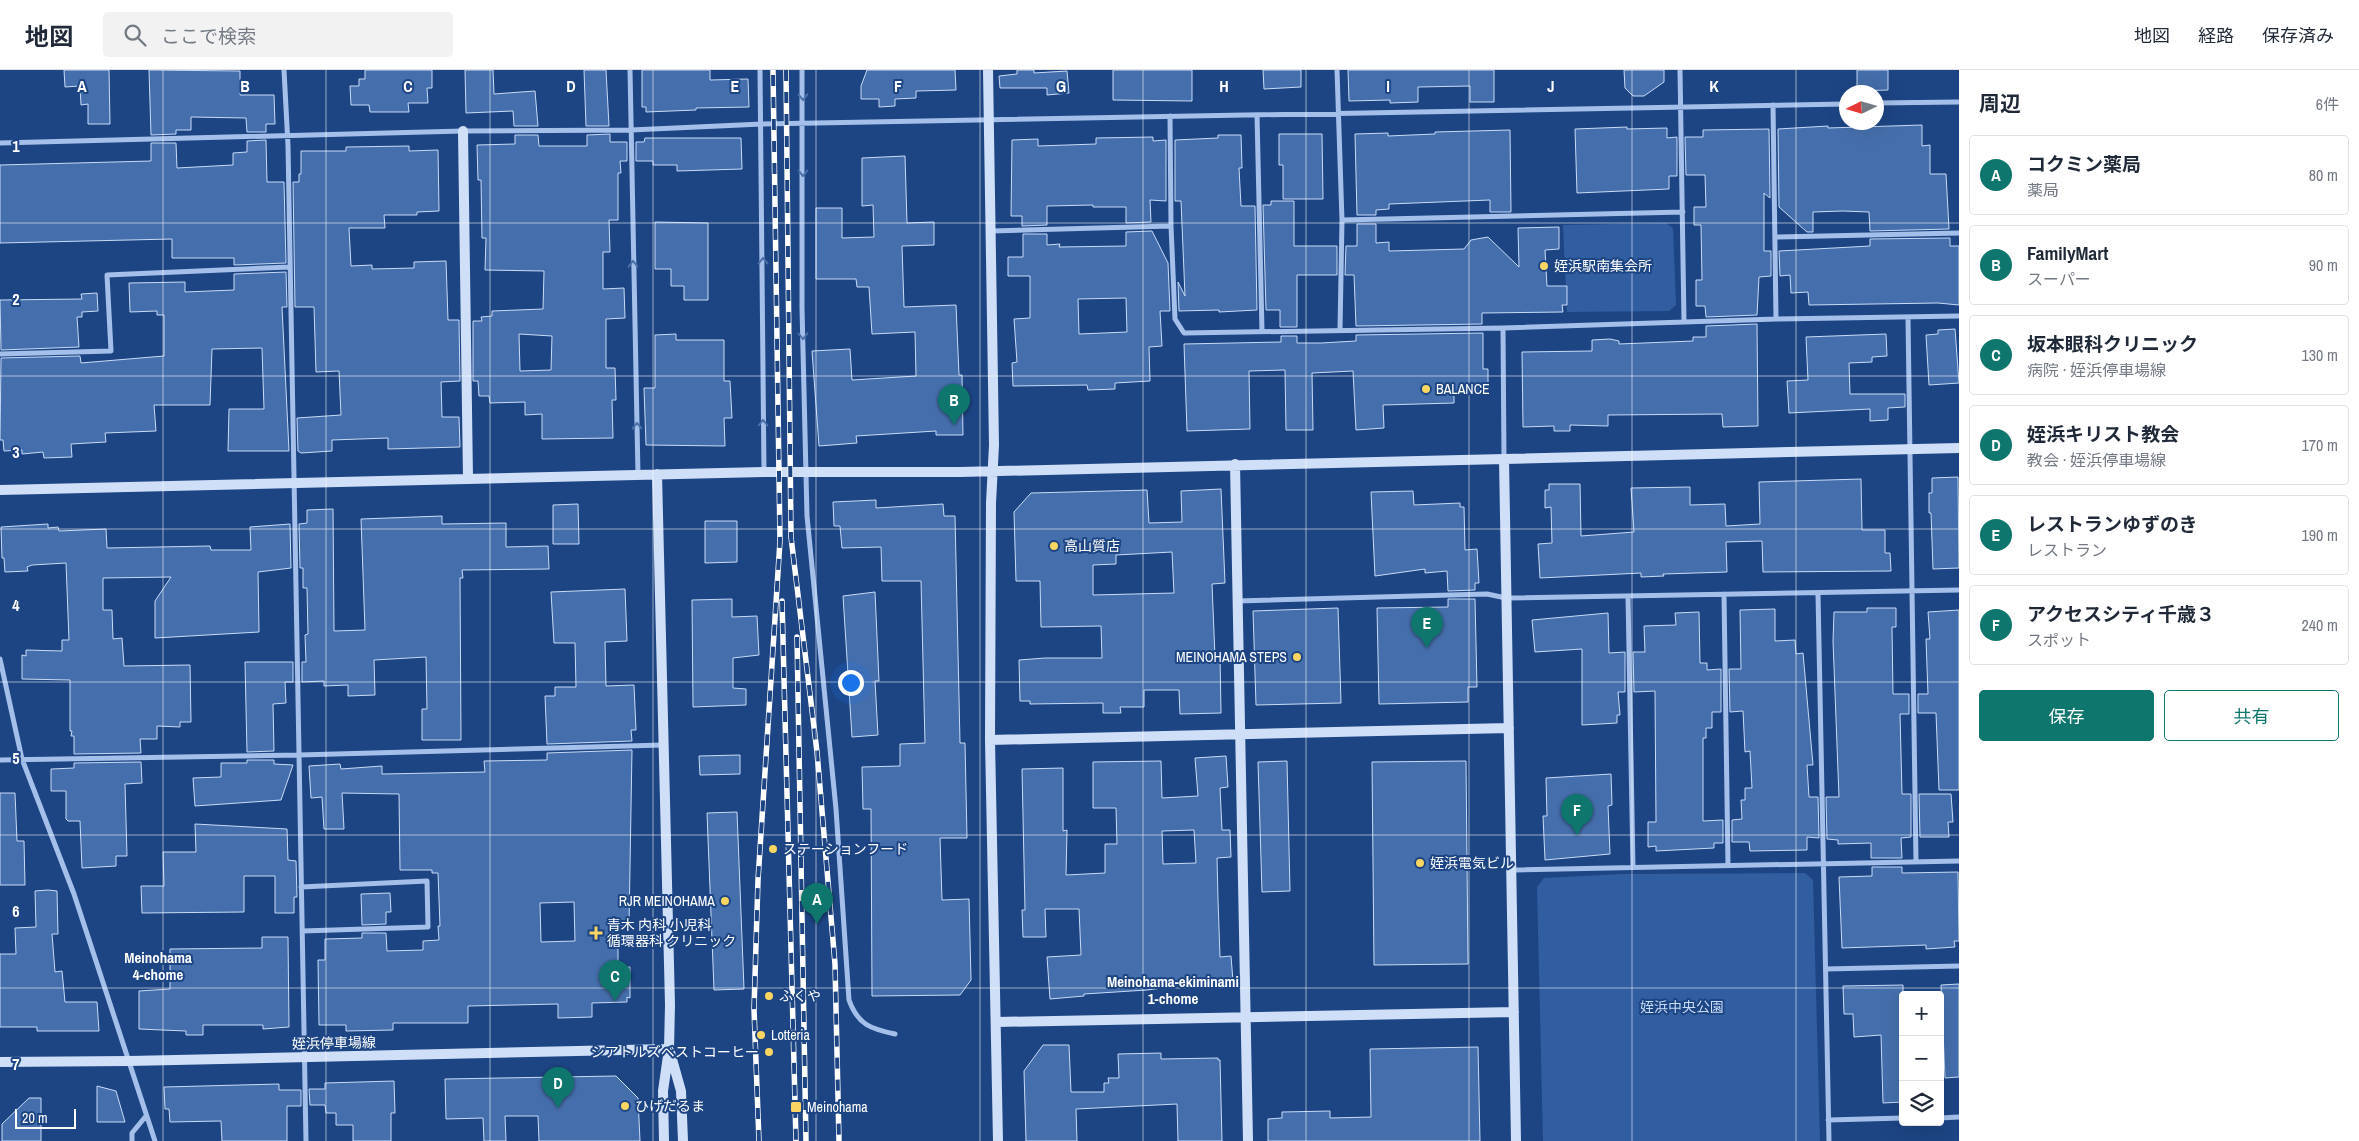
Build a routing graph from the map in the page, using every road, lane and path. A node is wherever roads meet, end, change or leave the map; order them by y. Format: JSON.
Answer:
{"nodes":[{"id":1,"x":284,"y":70,"type":"edge"},
{"id":2,"x":630,"y":70,"type":"edge"},
{"id":3,"x":760,"y":70,"type":"edge"},
{"id":4,"x":802,"y":70,"type":"edge"},
{"id":5,"x":988,"y":70,"type":"edge"},
{"id":6,"x":1338,"y":70,"type":"edge"},
{"id":7,"x":1680,"y":70,"type":"edge"},
{"id":8,"x":1959,"y":102,"type":"edge"},
{"id":9,"x":1884,"y":103,"type":"edge"},
{"id":10,"x":1839,"y":104,"type":"edge"},
{"id":11,"x":1773,"y":105,"type":"junction"},
{"id":12,"x":1681,"y":108,"type":"junction"},
{"id":13,"x":1338,"y":113,"type":"junction"},
{"id":14,"x":1257,"y":115,"type":"junction"},
{"id":15,"x":1170,"y":116,"type":"junction"},
{"id":16,"x":989,"y":120,"type":"junction"},
{"id":17,"x":762,"y":124,"type":"junction"},
{"id":18,"x":803,"y":124,"type":"junction"},
{"id":19,"x":630,"y":130,"type":"junction"},
{"id":20,"x":463,"y":131,"type":"junction"},
{"id":21,"x":285,"y":135,"type":"junction"},
{"id":22,"x":0,"y":142,"type":"edge"},
{"id":23,"x":1683,"y":212,"type":"junction"},
{"id":24,"x":1342,"y":220,"type":"junction"},
{"id":25,"x":1171,"y":226,"type":"junction"},
{"id":26,"x":990,"y":231,"type":"junction"},
{"id":27,"x":1959,"y":233,"type":"edge"},
{"id":28,"x":1776,"y":237,"type":"junction"},
{"id":29,"x":289,"y":267,"type":"junction"},
{"id":30,"x":1959,"y":316,"type":"edge"},
{"id":31,"x":1908,"y":318,"type":"junction"},
{"id":32,"x":1776,"y":319,"type":"junction"},
{"id":33,"x":1684,"y":322,"type":"junction"},
{"id":34,"x":1504,"y":328,"type":"junction"},
{"id":35,"x":1340,"y":330,"type":"junction"},
{"id":36,"x":1262,"y":331,"type":"junction"},
{"id":37,"x":0,"y":354,"type":"edge"},
{"id":38,"x":1959,"y":448,"type":"edge"},
{"id":39,"x":1909,"y":449,"type":"junction"},
{"id":40,"x":1504,"y":459,"type":"junction"},
{"id":41,"x":1235,"y":464,"type":"junction"},
{"id":42,"x":992,"y":470,"type":"junction"},
{"id":43,"x":764,"y":472,"type":"junction"},
{"id":44,"x":806,"y":473,"type":"junction"},
{"id":45,"x":657,"y":474,"type":"junction"},
{"id":46,"x":638,"y":475,"type":"junction"},
{"id":47,"x":468,"y":478,"type":"junction"},
{"id":48,"x":292,"y":485,"type":"junction"},
{"id":49,"x":0,"y":490,"type":"edge"},
{"id":50,"x":1959,"y":590,"type":"edge"},
{"id":51,"x":1912,"y":591,"type":"junction"},
{"id":52,"x":1724,"y":594,"type":"junction"},
{"id":53,"x":1818,"y":594,"type":"junction"},
{"id":54,"x":1628,"y":596,"type":"junction"},
{"id":55,"x":1506,"y":598,"type":"junction"},
{"id":56,"x":1238,"y":601,"type":"junction"},
{"id":57,"x":0,"y":659,"type":"edge"},
{"id":58,"x":1509,"y":728,"type":"junction"},
{"id":59,"x":1240,"y":735,"type":"junction"},
{"id":60,"x":990,"y":740,"type":"junction"},
{"id":61,"x":663,"y":745,"type":"junction"},
{"id":62,"x":299,"y":755,"type":"junction"},
{"id":63,"x":22,"y":759,"type":"junction"},
{"id":64,"x":0,"y":760,"type":"edge"},
{"id":65,"x":1959,"y":861,"type":"edge"},
{"id":66,"x":1916,"y":862,"type":"junction"},
{"id":67,"x":1823,"y":864,"type":"junction"},
{"id":68,"x":1728,"y":865,"type":"junction"},
{"id":69,"x":1633,"y":867,"type":"junction"},
{"id":70,"x":1513,"y":870,"type":"junction"},
{"id":71,"x":301,"y":887,"type":"junction"},
{"id":72,"x":302,"y":931,"type":"junction"},
{"id":73,"x":1959,"y":966,"type":"edge"},
{"id":74,"x":1826,"y":969,"type":"junction"},
{"id":75,"x":1514,"y":1012,"type":"junction"},
{"id":76,"x":1247,"y":1018,"type":"junction"},
{"id":77,"x":997,"y":1022,"type":"junction"},
{"id":78,"x":895,"y":1034,"type":"dead end"},
{"id":79,"x":669,"y":1049,"type":"junction"},
{"id":80,"x":304,"y":1058,"type":"junction"},
{"id":81,"x":129,"y":1061,"type":"junction"},
{"id":82,"x":0,"y":1062,"type":"edge"},
{"id":83,"x":146,"y":1116,"type":"junction"},
{"id":84,"x":1959,"y":1117,"type":"edge"},
{"id":85,"x":1899,"y":1118,"type":"edge"},
{"id":86,"x":1944,"y":1118,"type":"edge"},
{"id":87,"x":1828,"y":1120,"type":"junction"},
{"id":88,"x":132,"y":1141,"type":"edge"},
{"id":89,"x":155,"y":1141,"type":"edge"},
{"id":90,"x":306,"y":1141,"type":"edge"},
{"id":91,"x":664,"y":1141,"type":"edge"},
{"id":92,"x":683,"y":1141,"type":"edge"},
{"id":93,"x":998,"y":1141,"type":"edge"},
{"id":94,"x":1248,"y":1141,"type":"edge"},
{"id":95,"x":1516,"y":1141,"type":"edge"},
{"id":96,"x":1829,"y":1141,"type":"edge"}],
"edges":[{"from":1,"to":21,"type":"street"},
{"from":2,"to":19,"type":"street"},
{"from":3,"to":17,"type":"street"},
{"from":4,"to":18,"type":"street","one_way":true},
{"from":5,"to":16,"type":"street"},
{"from":6,"to":13,"type":"street"},
{"from":7,"to":12,"type":"street"},
{"from":8,"to":9,"type":"street"},
{"from":10,"to":11,"type":"street"},
{"from":11,"to":12,"type":"street"},
{"from":11,"to":28,"type":"street"},
{"from":12,"to":13,"type":"street"},
{"from":12,"to":23,"type":"street"},
{"from":13,"to":14,"type":"street"},
{"from":13,"to":24,"type":"street"},
{"from":14,"to":15,"type":"street"},
{"from":14,"to":36,"type":"street"},
{"from":15,"to":16,"type":"street"},
{"from":15,"to":25,"type":"street"},
{"from":16,"to":18,"type":"street"},
{"from":16,"to":26,"type":"street"},
{"from":17,"to":18,"type":"street"},
{"from":17,"to":19,"type":"street"},
{"from":43,"to":17,"type":"street","one_way":true},
{"from":18,"to":44,"type":"street","one_way":true},
{"from":19,"to":20,"type":"street"},
{"from":46,"to":19,"type":"street","one_way":true},
{"from":20,"to":21,"type":"street"},
{"from":20,"to":47,"type":"street"},
{"from":21,"to":22,"type":"street"},
{"from":21,"to":29,"type":"street"},
{"from":23,"to":24,"type":"street"},
{"from":23,"to":33,"type":"street"},
{"from":24,"to":35,"type":"street"},
{"from":25,"to":26,"type":"street"},
{"from":25,"to":36,"type":"street"},
{"from":26,"to":42,"type":"street"},
{"from":27,"to":28,"type":"street"},
{"from":28,"to":32,"type":"street"},
{"from":29,"to":37,"type":"street"},
{"from":29,"to":48,"type":"street"},
{"from":30,"to":31,"type":"street"},
{"from":31,"to":32,"type":"street"},
{"from":31,"to":39,"type":"street"},
{"from":32,"to":33,"type":"street"},
{"from":33,"to":34,"type":"street"},
{"from":34,"to":35,"type":"street"},
{"from":34,"to":40,"type":"street"},
{"from":35,"to":36,"type":"street"},
{"from":38,"to":39,"type":"street"},
{"from":39,"to":40,"type":"street"},
{"from":39,"to":51,"type":"street"},
{"from":40,"to":41,"type":"street"},
{"from":40,"to":55,"type":"street"},
{"from":41,"to":42,"type":"street"},
{"from":41,"to":56,"type":"street"},
{"from":42,"to":44,"type":"street"},
{"from":42,"to":60,"type":"street"},
{"from":43,"to":44,"type":"street"},
{"from":43,"to":45,"type":"street"},
{"from":44,"to":78,"type":"street"},
{"from":45,"to":46,"type":"street"},
{"from":45,"to":61,"type":"street"},
{"from":46,"to":47,"type":"street"},
{"from":47,"to":48,"type":"street"},
{"from":48,"to":49,"type":"street"},
{"from":48,"to":62,"type":"street"},
{"from":50,"to":51,"type":"street"},
{"from":51,"to":53,"type":"street"},
{"from":51,"to":66,"type":"street"},
{"from":52,"to":53,"type":"street"},
{"from":52,"to":54,"type":"street"},
{"from":52,"to":68,"type":"street"},
{"from":53,"to":67,"type":"street"},
{"from":54,"to":55,"type":"street"},
{"from":54,"to":69,"type":"street"},
{"from":55,"to":56,"type":"street"},
{"from":55,"to":58,"type":"street"},
{"from":56,"to":59,"type":"street"},
{"from":57,"to":63,"type":"street"},
{"from":58,"to":59,"type":"street"},
{"from":58,"to":70,"type":"street"},
{"from":59,"to":60,"type":"street"},
{"from":59,"to":76,"type":"street"},
{"from":60,"to":77,"type":"street"},
{"from":61,"to":62,"type":"street"},
{"from":61,"to":79,"type":"street"},
{"from":62,"to":63,"type":"street"},
{"from":62,"to":71,"type":"street"},
{"from":63,"to":64,"type":"street"},
{"from":63,"to":81,"type":"street"},
{"from":65,"to":66,"type":"street"},
{"from":66,"to":67,"type":"street"},
{"from":67,"to":68,"type":"street"},
{"from":67,"to":74,"type":"street"},
{"from":68,"to":69,"type":"street"},
{"from":69,"to":70,"type":"street"},
{"from":70,"to":75,"type":"street"},
{"from":71,"to":72,"type":"street"},
{"from":71,"to":72,"type":"street"},
{"from":72,"to":80,"type":"street"},
{"from":73,"to":74,"type":"street"},
{"from":74,"to":87,"type":"street"},
{"from":75,"to":76,"type":"street"},
{"from":75,"to":95,"type":"street"},
{"from":76,"to":77,"type":"street"},
{"from":76,"to":94,"type":"street"},
{"from":77,"to":93,"type":"street"},
{"from":79,"to":80,"type":"street","name":"姪浜停車場線"},
{"from":79,"to":91,"type":"street"},
{"from":79,"to":92,"type":"street"},
{"from":80,"to":81,"type":"street","name":"姪浜停車場線"},
{"from":80,"to":90,"type":"street"},
{"from":81,"to":82,"type":"street","name":"姪浜停車場線"},
{"from":81,"to":83,"type":"street"},
{"from":83,"to":88,"type":"street"},
{"from":83,"to":89,"type":"street"},
{"from":84,"to":86,"type":"street"},
{"from":85,"to":87,"type":"street"},
{"from":87,"to":96,"type":"street"}]}
